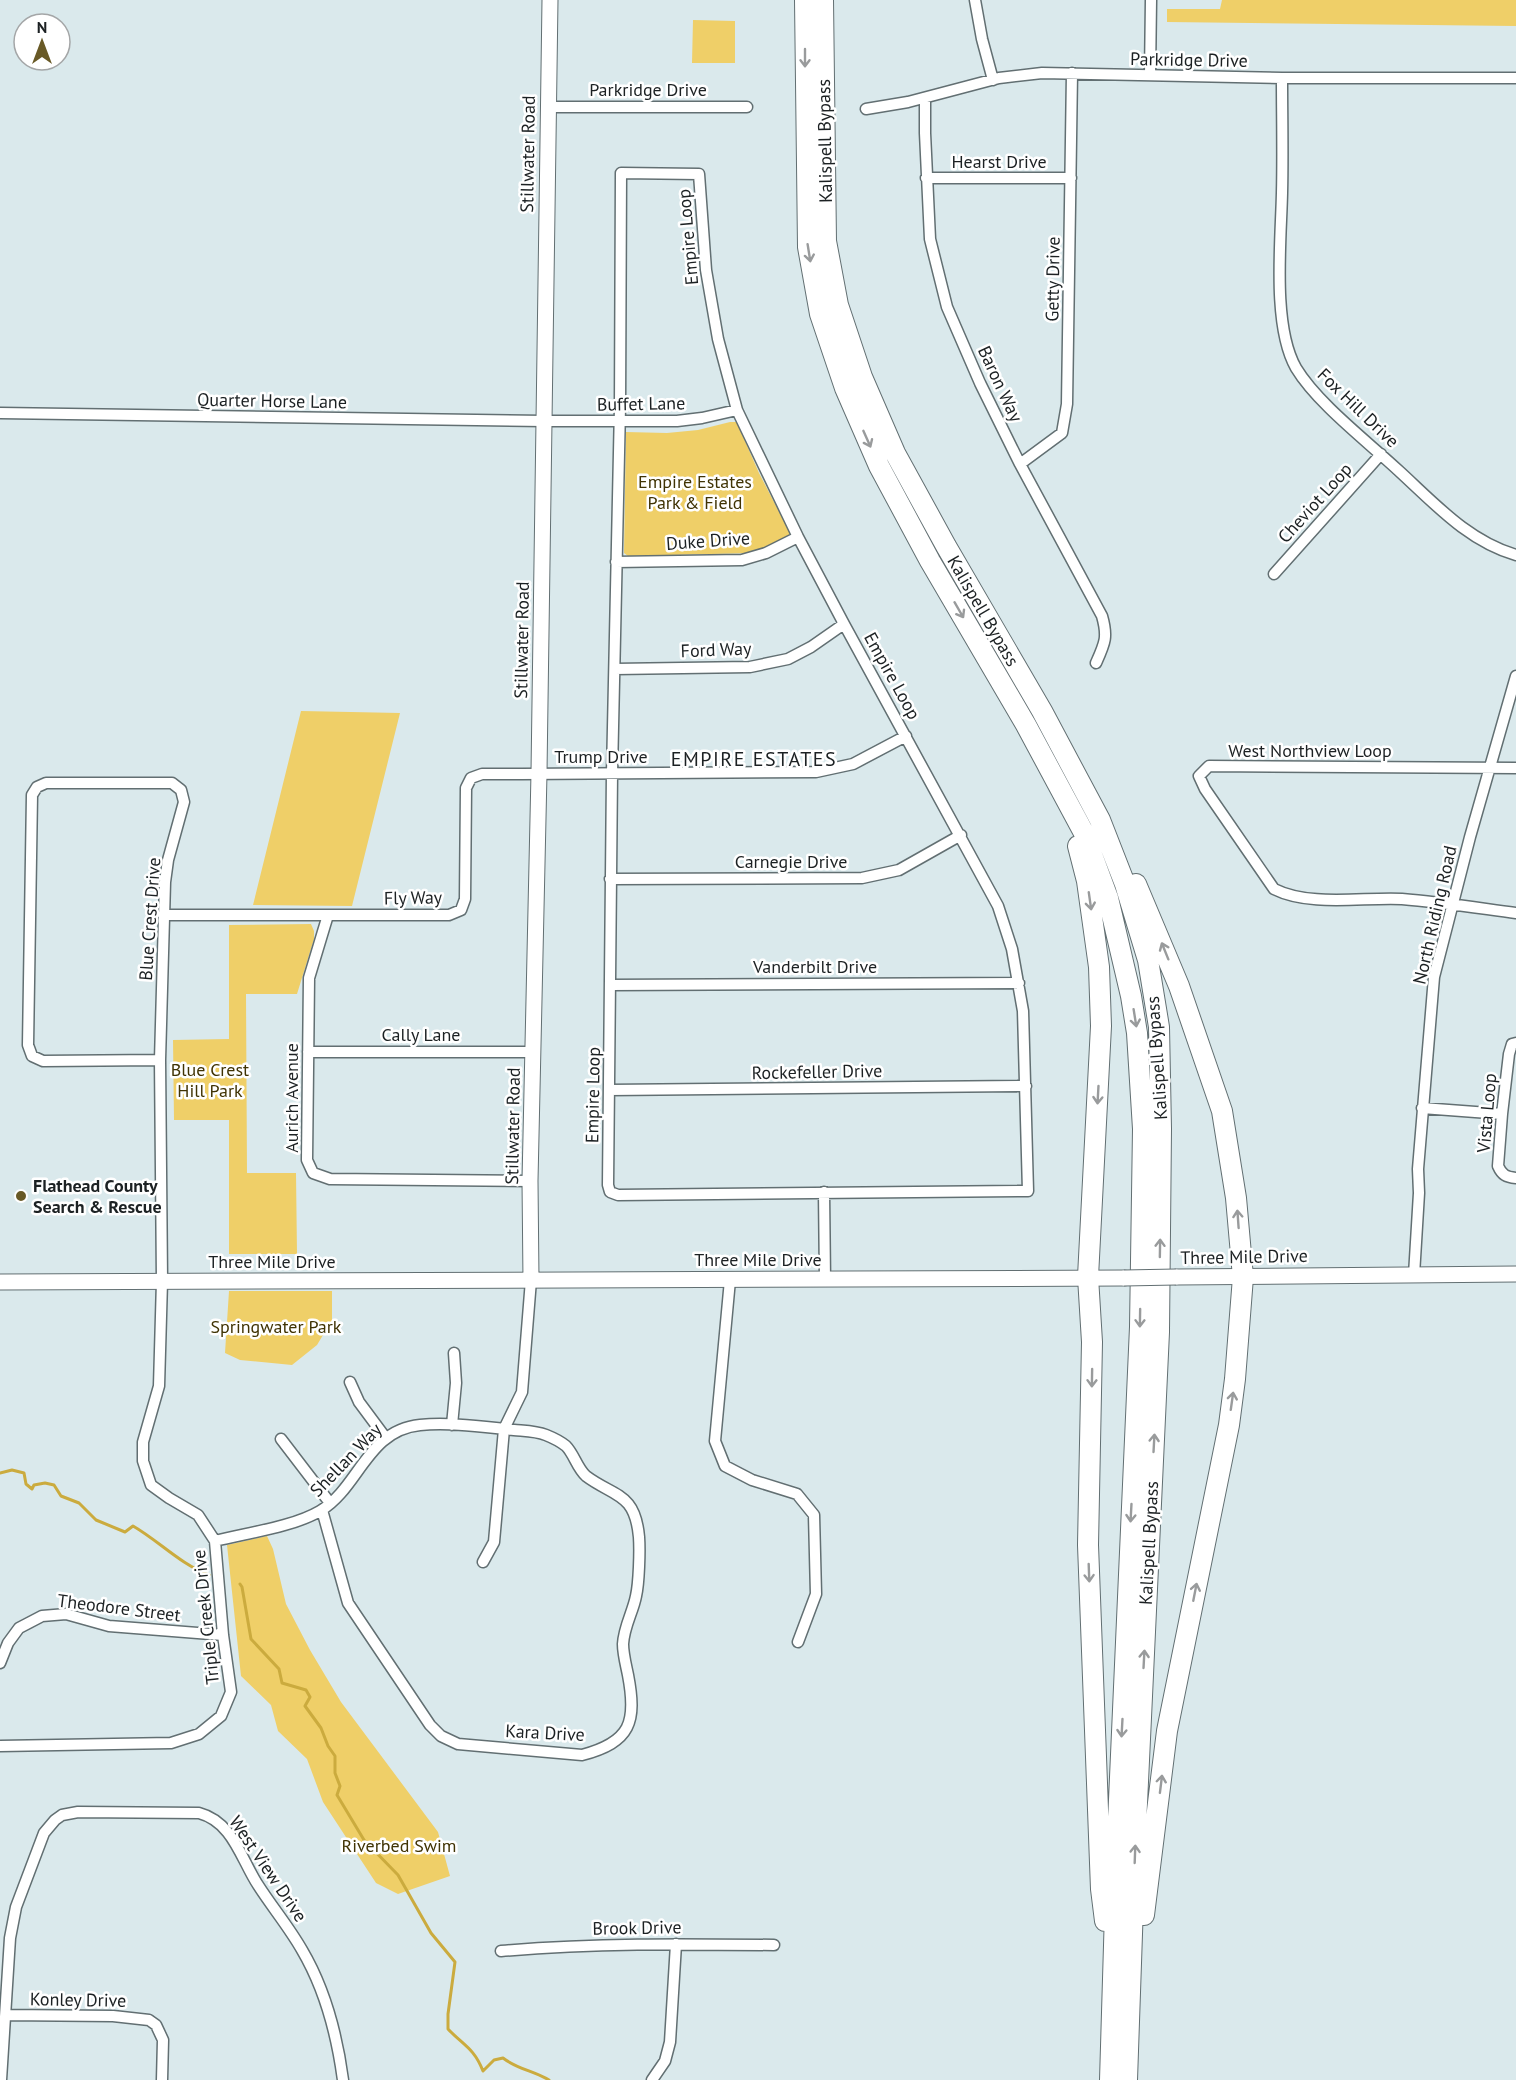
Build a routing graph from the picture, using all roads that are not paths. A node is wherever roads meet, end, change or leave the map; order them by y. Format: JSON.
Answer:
{"nodes":[{"id":1,"x":550,"y":0,"type":"edge"},
{"id":2,"x":805,"y":0,"type":"edge"},
{"id":3,"x":823,"y":0,"type":"edge"},
{"id":4,"x":975,"y":0,"type":"edge"},
{"id":5,"x":1151,"y":0,"type":"edge"},
{"id":6,"x":1072,"y":73,"type":"junction"},
{"id":7,"x":1150,"y":75,"type":"junction"},
{"id":8,"x":1282,"y":78,"type":"junction"},
{"id":9,"x":1516,"y":78,"type":"edge"},
{"id":10,"x":993,"y":80,"type":"junction"},
{"id":11,"x":925,"y":98,"type":"junction"},
{"id":12,"x":548,"y":107,"type":"junction"},
{"id":13,"x":747,"y":107,"type":"dead end"},
{"id":14,"x":866,"y":109,"type":"dead end"},
{"id":15,"x":926,"y":178,"type":"junction"},
{"id":16,"x":1071,"y":178,"type":"junction"},
{"id":17,"x":737,"y":410,"type":"junction"},
{"id":18,"x":0,"y":413,"type":"edge"},
{"id":19,"x":544,"y":421,"type":"junction"},
{"id":20,"x":620,"y":421,"type":"junction"},
{"id":21,"x":1381,"y":454,"type":"junction"},
{"id":22,"x":1020,"y":464,"type":"junction"},
{"id":23,"x":798,"y":537,"type":"junction"},
{"id":24,"x":1516,"y":555,"type":"edge"},
{"id":25,"x":616,"y":562,"type":"junction"},
{"id":26,"x":1274,"y":574,"type":"dead end"},
{"id":27,"x":844,"y":624,"type":"junction"},
{"id":28,"x":1096,"y":663,"type":"dead end"},
{"id":29,"x":615,"y":669,"type":"junction"},
{"id":30,"x":1516,"y":676,"type":"edge"},
{"id":31,"x":906,"y":736,"type":"junction"},
{"id":32,"x":1489,"y":768,"type":"junction"},
{"id":33,"x":1516,"y":768,"type":"edge"},
{"id":34,"x":539,"y":773,"type":"junction"},
{"id":35,"x":612,"y":773,"type":"junction"},
{"id":36,"x":1067,"y":803,"type":"junction"},
{"id":37,"x":961,"y":835,"type":"junction"},
{"id":38,"x":1112,"y":850,"type":"junction"},
{"id":39,"x":610,"y":879,"type":"junction"},
{"id":40,"x":1452,"y":905,"type":"junction"},
{"id":41,"x":1516,"y":913,"type":"edge"},
{"id":42,"x":163,"y":915,"type":"junction"},
{"id":43,"x":328,"y":915,"type":"junction"},
{"id":44,"x":1019,"y":983,"type":"junction"},
{"id":45,"x":610,"y":985,"type":"junction"},
{"id":46,"x":1516,"y":1043,"type":"edge"},
{"id":47,"x":308,"y":1052,"type":"junction"},
{"id":48,"x":534,"y":1052,"type":"junction"},
{"id":49,"x":160,"y":1060,"type":"junction"},
{"id":50,"x":1026,"y":1086,"type":"junction"},
{"id":51,"x":609,"y":1090,"type":"junction"},
{"id":52,"x":1422,"y":1108,"type":"junction"},
{"id":53,"x":1502,"y":1114,"type":"junction"},
{"id":54,"x":1516,"y":1178,"type":"edge"},
{"id":55,"x":531,"y":1180,"type":"junction"},
{"id":56,"x":824,"y":1192,"type":"junction"},
{"id":57,"x":1516,"y":1274,"type":"edge"},
{"id":58,"x":1414,"y":1275,"type":"junction"},
{"id":59,"x":1088,"y":1277,"type":"junction"},
{"id":60,"x":1243,"y":1277,"type":"junction"},
{"id":61,"x":531,"y":1280,"type":"junction"},
{"id":62,"x":730,"y":1280,"type":"junction"},
{"id":63,"x":825,"y":1280,"type":"junction"},
{"id":64,"x":162,"y":1281,"type":"junction"},
{"id":65,"x":0,"y":1282,"type":"edge"},
{"id":66,"x":454,"y":1353,"type":"dead end"},
{"id":67,"x":350,"y":1382,"type":"dead end"},
{"id":68,"x":452,"y":1425,"type":"junction"},
{"id":69,"x":504,"y":1429,"type":"junction"},
{"id":70,"x":385,"y":1437,"type":"junction"},
{"id":71,"x":281,"y":1439,"type":"dead end"},
{"id":72,"x":326,"y":1506,"type":"junction"},
{"id":73,"x":215,"y":1541,"type":"junction"},
{"id":74,"x":483,"y":1562,"type":"dead end"},
{"id":75,"x":224,"y":1635,"type":"junction"},
{"id":76,"x":798,"y":1642,"type":"dead end"},
{"id":77,"x":0,"y":1663,"type":"edge"},
{"id":78,"x":0,"y":1746,"type":"edge"},
{"id":79,"x":676,"y":1944,"type":"junction"},
{"id":80,"x":774,"y":1945,"type":"dead end"},
{"id":81,"x":501,"y":1951,"type":"dead end"},
{"id":82,"x":1113,"y":1982,"type":"junction"},
{"id":83,"x":5,"y":2015,"type":"junction"},
{"id":84,"x":1129,"y":2030,"type":"junction"},
{"id":85,"x":1,"y":2080,"type":"edge"},
{"id":86,"x":162,"y":2080,"type":"edge"},
{"id":87,"x":343,"y":2080,"type":"edge"},
{"id":88,"x":652,"y":2080,"type":"edge"},
{"id":89,"x":1110,"y":2080,"type":"edge"},
{"id":90,"x":1127,"y":2080,"type":"edge"}],
"edges":[{"from":1,"to":12,"type":"main road","name":"Stillwater Road"},
{"from":2,"to":36,"type":"highway","name":"Kalispell Bypass","one_way":true},
{"from":3,"to":38,"type":"highway","name":"Kalispell Bypass"},
{"from":4,"to":10,"type":"street"},
{"from":5,"to":7,"type":"street"},
{"from":6,"to":7,"type":"street","name":"Parkridge Drive"},
{"from":6,"to":10,"type":"street","name":"Parkridge Drive"},
{"from":6,"to":16,"type":"street","name":"Getty Drive"},
{"from":7,"to":8,"type":"street","name":"Parkridge Drive"},
{"from":8,"to":9,"type":"street","name":"Parkridge Drive"},
{"from":8,"to":21,"type":"street","name":"Fox Hill Drive"},
{"from":10,"to":11,"type":"street","name":"Parkridge Drive"},
{"from":11,"to":14,"type":"street","name":"Parkridge Drive"},
{"from":11,"to":15,"type":"street","name":"Baron Way"},
{"from":12,"to":13,"type":"street","name":"Parkridge Drive"},
{"from":12,"to":19,"type":"main road","name":"Stillwater Road"},
{"from":15,"to":16,"type":"street","name":"Hearst Drive"},
{"from":15,"to":22,"type":"street","name":"Baron Way"},
{"from":16,"to":22,"type":"street","name":"Getty Drive"},
{"from":17,"to":20,"type":"street","name":"Buffet Lane"},
{"from":17,"to":20,"type":"street","name":"Empire Loop"},
{"from":17,"to":23,"type":"street","name":"Empire Loop"},
{"from":18,"to":19,"type":"street","name":"Quarter Horse Lane"},
{"from":19,"to":20,"type":"street","name":"Buffet Lane"},
{"from":19,"to":34,"type":"main road","name":"Stillwater Road"},
{"from":20,"to":25,"type":"street","name":"Empire Loop"},
{"from":21,"to":24,"type":"street","name":"Fox Hill Drive"},
{"from":21,"to":26,"type":"street","name":"Cheviot Loop"},
{"from":22,"to":28,"type":"street","name":"Baron Way"},
{"from":23,"to":25,"type":"street","name":"Duke Drive"},
{"from":23,"to":27,"type":"street","name":"Empire Loop"},
{"from":25,"to":29,"type":"street","name":"Empire Loop"},
{"from":27,"to":29,"type":"street","name":"Ford Way"},
{"from":27,"to":31,"type":"street","name":"Empire Loop"},
{"from":29,"to":35,"type":"street","name":"Empire Loop"},
{"from":30,"to":32,"type":"street","name":"North Riding Road"},
{"from":31,"to":35,"type":"street","name":"Trump Drive"},
{"from":31,"to":37,"type":"street","name":"Empire Loop"},
{"from":32,"to":33,"type":"street"},
{"from":32,"to":40,"type":"street","name":"North Riding Road"},
{"from":32,"to":40,"type":"street","name":"West Northview Loop"},
{"from":34,"to":35,"type":"street","name":"Trump Drive"},
{"from":34,"to":43,"type":"street","name":"Fly Way"},
{"from":34,"to":48,"type":"main road","name":"Stillwater Road"},
{"from":35,"to":39,"type":"street","name":"Empire Loop"},
{"from":36,"to":59,"type":"highway","one_way":true},
{"from":36,"to":82,"type":"highway","name":"Kalispell Bypass","one_way":true},
{"from":37,"to":39,"type":"street","name":"Carnegie Drive"},
{"from":37,"to":44,"type":"street","name":"Empire Loop"},
{"from":60,"to":38,"type":"highway","one_way":true},
{"from":84,"to":38,"type":"highway","name":"Kalispell Bypass","one_way":true},
{"from":39,"to":45,"type":"street","name":"Empire Loop"},
{"from":40,"to":41,"type":"street"},
{"from":40,"to":52,"type":"street","name":"North Riding Road"},
{"from":42,"to":43,"type":"street","name":"Fly Way"},
{"from":42,"to":49,"type":"street","name":"Blue Crest Drive"},
{"from":42,"to":49,"type":"street","name":"Blue Crest Drive"},
{"from":43,"to":47,"type":"street","name":"Aurich Avenue"},
{"from":44,"to":45,"type":"street","name":"Vanderbilt Drive"},
{"from":44,"to":50,"type":"street","name":"Empire Loop"},
{"from":45,"to":51,"type":"street","name":"Empire Loop"},
{"from":46,"to":53,"type":"street","name":"Vista Loop"},
{"from":47,"to":48,"type":"street","name":"Cally Lane"},
{"from":47,"to":55,"type":"street","name":"Aurich Avenue"},
{"from":48,"to":55,"type":"main road","name":"Stillwater Road"},
{"from":49,"to":64,"type":"street","name":"Blue Crest Drive"},
{"from":50,"to":51,"type":"street","name":"Rockefeller Drive"},
{"from":50,"to":56,"type":"street","name":"Empire Loop"},
{"from":51,"to":56,"type":"street","name":"Empire Loop"},
{"from":52,"to":53,"type":"street"},
{"from":52,"to":58,"type":"street","name":"North Riding Road"},
{"from":53,"to":54,"type":"street","name":"Vista Loop"},
{"from":55,"to":61,"type":"main road","name":"Stillwater Road"},
{"from":56,"to":63,"type":"street"},
{"from":57,"to":58,"type":"main road","name":"Three Mile Drive"},
{"from":58,"to":60,"type":"main road","name":"Three Mile Drive"},
{"from":59,"to":60,"type":"main road","name":"Three Mile Drive","bridge":true},
{"from":59,"to":63,"type":"main road","name":"Three Mile Drive"},
{"from":59,"to":82,"type":"highway","one_way":true},
{"from":84,"to":60,"type":"highway","one_way":true},
{"from":61,"to":62,"type":"main road","name":"Three Mile Drive"},
{"from":61,"to":64,"type":"main road","name":"Three Mile Drive"},
{"from":61,"to":69,"type":"street"},
{"from":62,"to":63,"type":"main road","name":"Three Mile Drive"},
{"from":62,"to":76,"type":"street"},
{"from":64,"to":65,"type":"main road","name":"Three Mile Drive"},
{"from":64,"to":73,"type":"street","name":"Triple Creek Drive"},
{"from":66,"to":68,"type":"street"},
{"from":67,"to":70,"type":"street"},
{"from":68,"to":69,"type":"street","name":"Shellan Way"},
{"from":68,"to":70,"type":"street","name":"Shellan Way"},
{"from":69,"to":72,"type":"street","name":"Kara Drive"},
{"from":69,"to":74,"type":"street"},
{"from":70,"to":72,"type":"street","name":"Shellan Way"},
{"from":71,"to":72,"type":"street"},
{"from":72,"to":73,"type":"street","name":"Shellan Way"},
{"from":73,"to":75,"type":"street","name":"Triple Creek Drive"},
{"from":75,"to":77,"type":"street","name":"Theodore Street"},
{"from":75,"to":78,"type":"street","name":"Triple Creek Drive"},
{"from":79,"to":80,"type":"street","name":"Brook Drive"},
{"from":79,"to":81,"type":"street","name":"Brook Drive"},
{"from":79,"to":88,"type":"street"},
{"from":82,"to":89,"type":"highway","name":"Kalispell Bypass"},
{"from":83,"to":85,"type":"street","name":"Konley Drive"},
{"from":83,"to":86,"type":"street","name":"Konley Drive"},
{"from":83,"to":87,"type":"street","name":"West View Drive"},
{"from":84,"to":90,"type":"highway","name":"Kalispell Bypass"}]}
